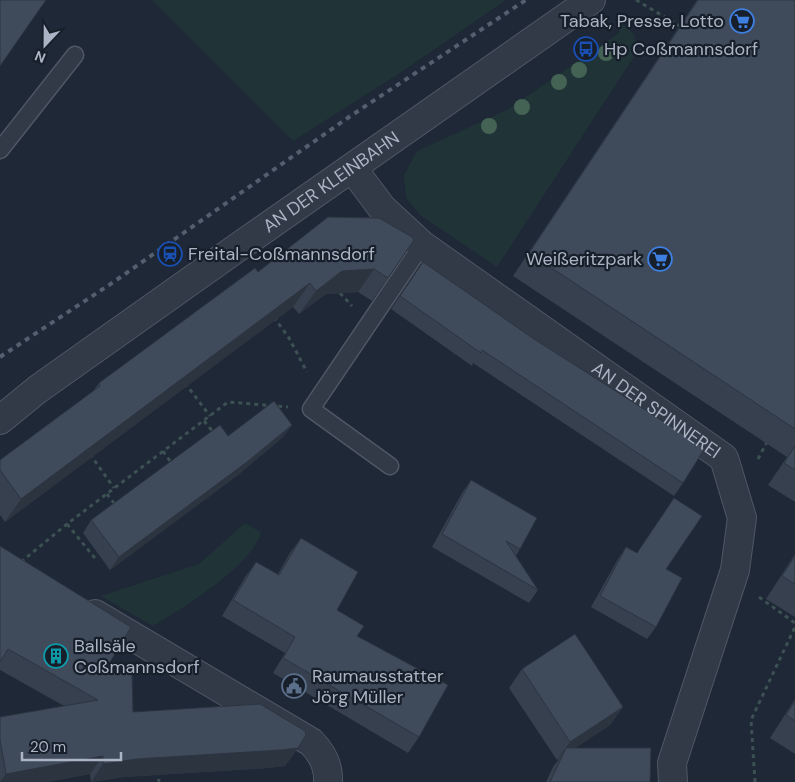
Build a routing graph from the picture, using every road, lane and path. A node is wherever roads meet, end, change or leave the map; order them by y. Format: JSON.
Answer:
{"nodes":[{"id":1,"x":591,"y":0,"type":"edge"},
{"id":2,"x":636,"y":0,"type":"edge"},
{"id":3,"x":680,"y":26,"type":"edge"},
{"id":4,"x":75,"y":55,"type":"dead end"},
{"id":5,"x":0,"y":150,"type":"edge"},
{"id":6,"x":352,"y":168,"type":"junction"},
{"id":7,"x":422,"y":245,"type":"junction"},
{"id":8,"x":273,"y":315,"type":"edge"},
{"id":9,"x":182,"y":380,"type":"edge"},
{"id":10,"x":315,"y":403,"type":"junction"},
{"id":11,"x":210,"y":416,"type":"junction"},
{"id":12,"x":0,"y":420,"type":"edge"},
{"id":13,"x":204,"y":420,"type":"junction"},
{"id":14,"x":771,"y":436,"type":"edge"},
{"id":15,"x":219,"y":440,"type":"edge"},
{"id":16,"x":86,"y":449,"type":"edge"},
{"id":17,"x":163,"y":452,"type":"junction"},
{"id":18,"x":758,"y":460,"type":"dead end"},
{"id":19,"x":173,"y":466,"type":"edge"},
{"id":20,"x":390,"y":466,"type":"dead end"},
{"id":21,"x":114,"y":488,"type":"junction"},
{"id":22,"x":107,"y":494,"type":"junction"},
{"id":23,"x":117,"y":507,"type":"edge"},
{"id":24,"x":67,"y":524,"type":"junction"},
{"id":25,"x":98,"y":553,"type":"dead end"},
{"id":26,"x":17,"y":565,"type":"edge"},
{"id":27,"x":753,"y":593,"type":"dead end"},
{"id":28,"x":72,"y":600,"type":"edge"},
{"id":29,"x":795,"y":625,"type":"edge"},
{"id":30,"x":158,"y":765,"type":"edge"},
{"id":31,"x":159,"y":782,"type":"edge"},
{"id":32,"x":328,"y":782,"type":"edge"},
{"id":33,"x":673,"y":782,"type":"edge"},
{"id":34,"x":755,"y":782,"type":"edge"}],
"edges":[{"from":1,"to":6,"type":"street","name":"AN DER KLEINBAHN"},
{"from":2,"to":3,"type":"path"},
{"from":4,"to":5,"type":"lane"},
{"from":6,"to":7,"type":"street","name":"AN DER SPINNEREI"},
{"from":6,"to":12,"type":"street","name":"AN DER KLEINBAHN"},
{"from":7,"to":10,"type":"lane"},
{"from":7,"to":33,"type":"street","name":"AN DER SPINNEREI"},
{"from":8,"to":10,"type":"path"},
{"from":9,"to":11,"type":"path"},
{"from":10,"to":11,"type":"path"},
{"from":10,"to":20,"type":"lane"},
{"from":11,"to":13,"type":"path"},
{"from":13,"to":15,"type":"path"},
{"from":13,"to":17,"type":"path"},
{"from":14,"to":18,"type":"path"},
{"from":16,"to":21,"type":"path"},
{"from":17,"to":19,"type":"path"},
{"from":17,"to":21,"type":"path"},
{"from":21,"to":22,"type":"path"},
{"from":22,"to":23,"type":"path"},
{"from":22,"to":24,"type":"path"},
{"from":24,"to":25,"type":"path"},
{"from":24,"to":26,"type":"path"},
{"from":27,"to":29,"type":"path"},
{"from":28,"to":32,"type":"street"},
{"from":29,"to":34,"type":"path"},
{"from":30,"to":31,"type":"path"}]}
